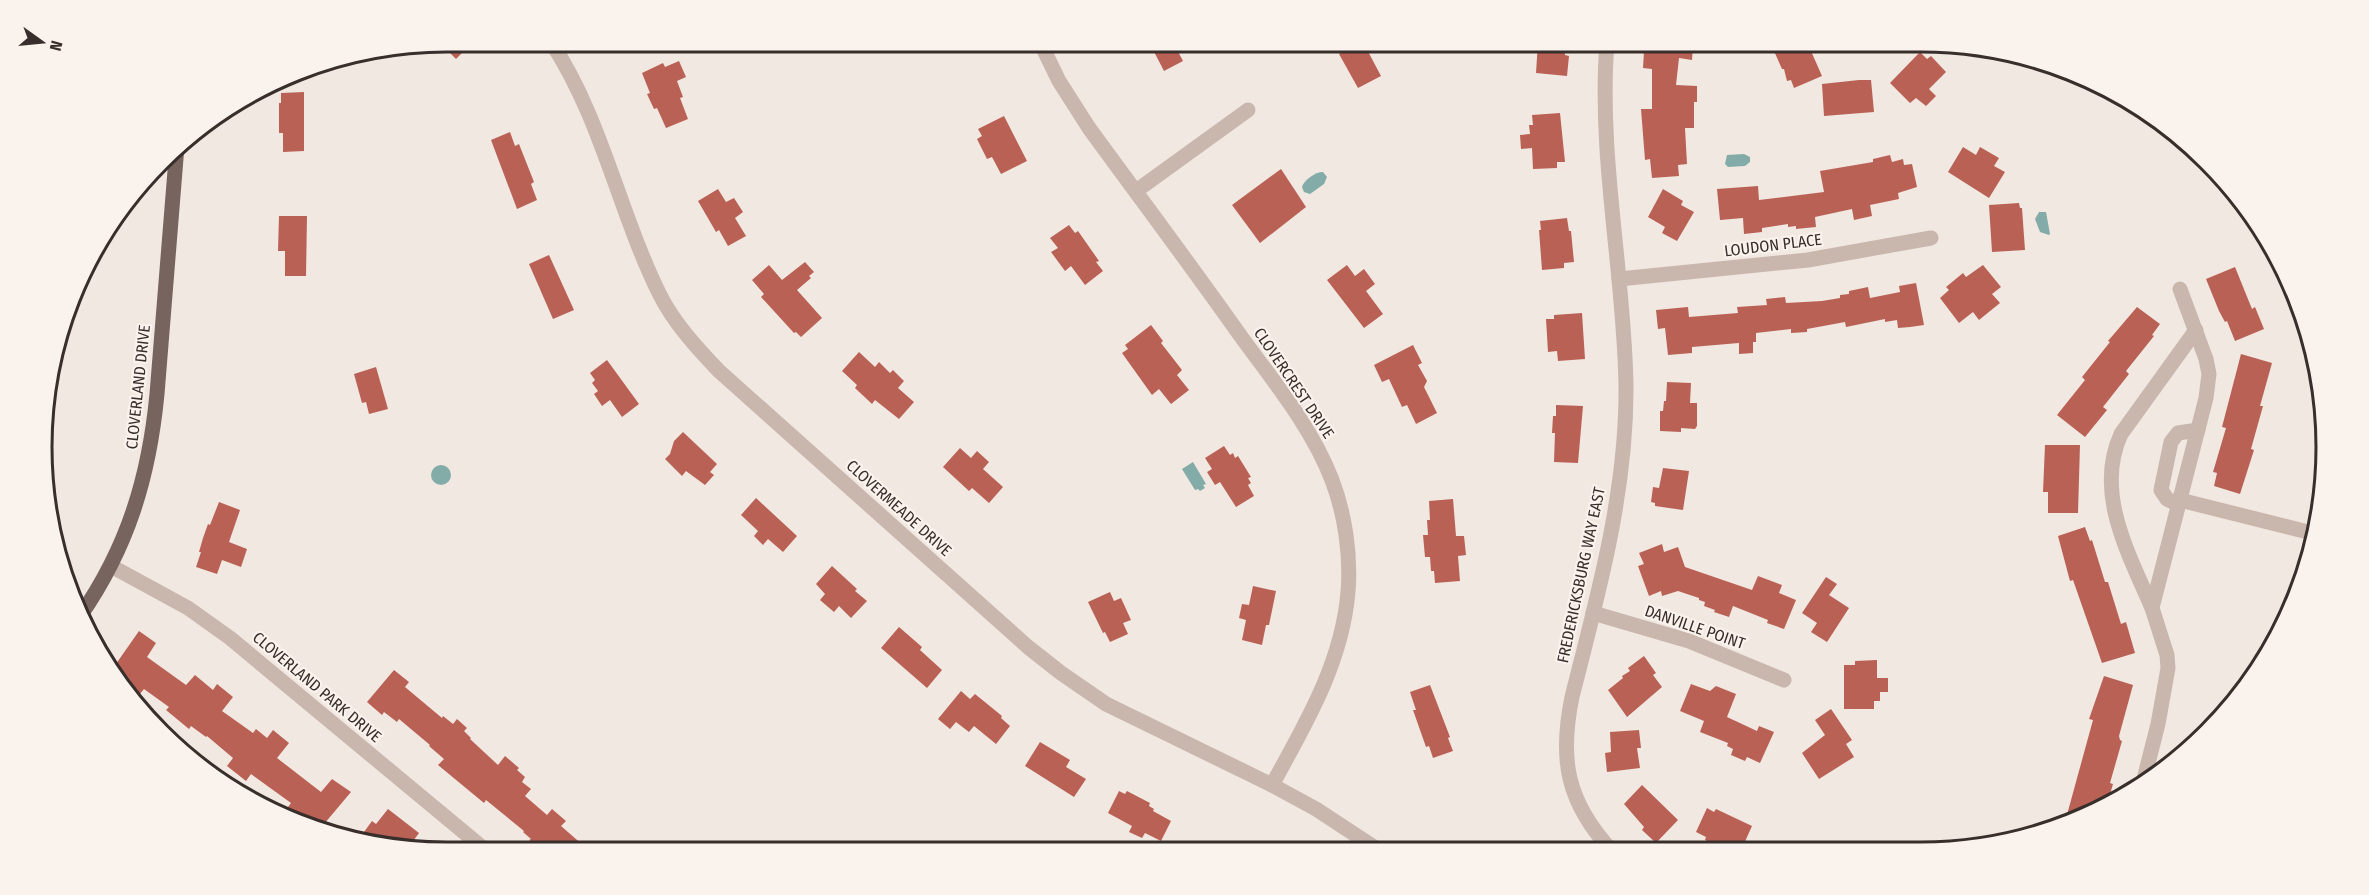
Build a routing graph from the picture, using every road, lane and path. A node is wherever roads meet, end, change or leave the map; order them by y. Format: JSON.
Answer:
{"nodes":[{"id":1,"x":556,"y":52,"type":"edge"},
{"id":2,"x":1045,"y":52,"type":"edge"},
{"id":3,"x":1607,"y":52,"type":"edge"},
{"id":4,"x":1248,"y":110,"type":"dead end"},
{"id":5,"x":176,"y":161,"type":"edge"},
{"id":6,"x":1136,"y":190,"type":"junction"},
{"id":7,"x":1930,"y":238,"type":"dead end"},
{"id":8,"x":1619,"y":279,"type":"junction"},
{"id":9,"x":2180,"y":289,"type":"dead end"},
{"id":10,"x":2196,"y":330,"type":"junction"},
{"id":11,"x":2198,"y":430,"type":"junction"},
{"id":12,"x":2179,"y":503,"type":"junction"},
{"id":13,"x":2307,"y":532,"type":"edge"},
{"id":14,"x":111,"y":566,"type":"junction"},
{"id":15,"x":86,"y":606,"type":"edge"},
{"id":16,"x":2152,"y":608,"type":"junction"},
{"id":17,"x":1593,"y":613,"type":"junction"},
{"id":18,"x":1784,"y":680,"type":"dead end"},
{"id":19,"x":2146,"y":773,"type":"edge"},
{"id":20,"x":1272,"y":785,"type":"junction"},
{"id":21,"x":471,"y":842,"type":"edge"},
{"id":22,"x":1366,"y":842,"type":"edge"},
{"id":23,"x":1604,"y":842,"type":"edge"}],
"edges":[{"from":1,"to":20,"type":"street","name":"CLOVERMEADE DRIVE"},
{"from":2,"to":6,"type":"street","name":"CLOVERCREST DRIVE"},
{"from":3,"to":8,"type":"street","name":"FREDERICKSBURG WAY EAST"},
{"from":4,"to":6,"type":"street"},
{"from":5,"to":14,"type":"main road","name":"CLOVERLAND DRIVE"},
{"from":6,"to":20,"type":"street","name":"CLOVERCREST DRIVE"},
{"from":7,"to":8,"type":"street","name":"LOUDON PLACE"},
{"from":8,"to":17,"type":"street","name":"FREDERICKSBURG WAY EAST"},
{"from":9,"to":10,"type":"street"},
{"from":10,"to":11,"type":"street"},
{"from":10,"to":16,"type":"street"},
{"from":11,"to":12,"type":"street"},
{"from":11,"to":12,"type":"street"},
{"from":12,"to":13,"type":"street"},
{"from":12,"to":16,"type":"street"},
{"from":14,"to":15,"type":"main road","name":"CLOVERLAND DRIVE"},
{"from":14,"to":21,"type":"street","name":"CLOVERLAND PARK DRIVE"},
{"from":16,"to":19,"type":"street"},
{"from":17,"to":18,"type":"street","name":"DANVILLE POINT"},
{"from":17,"to":23,"type":"street","name":"FREDERICKSBURG WAY EAST"},
{"from":20,"to":22,"type":"street","name":"CLOVERMEADE DRIVE"}]}
